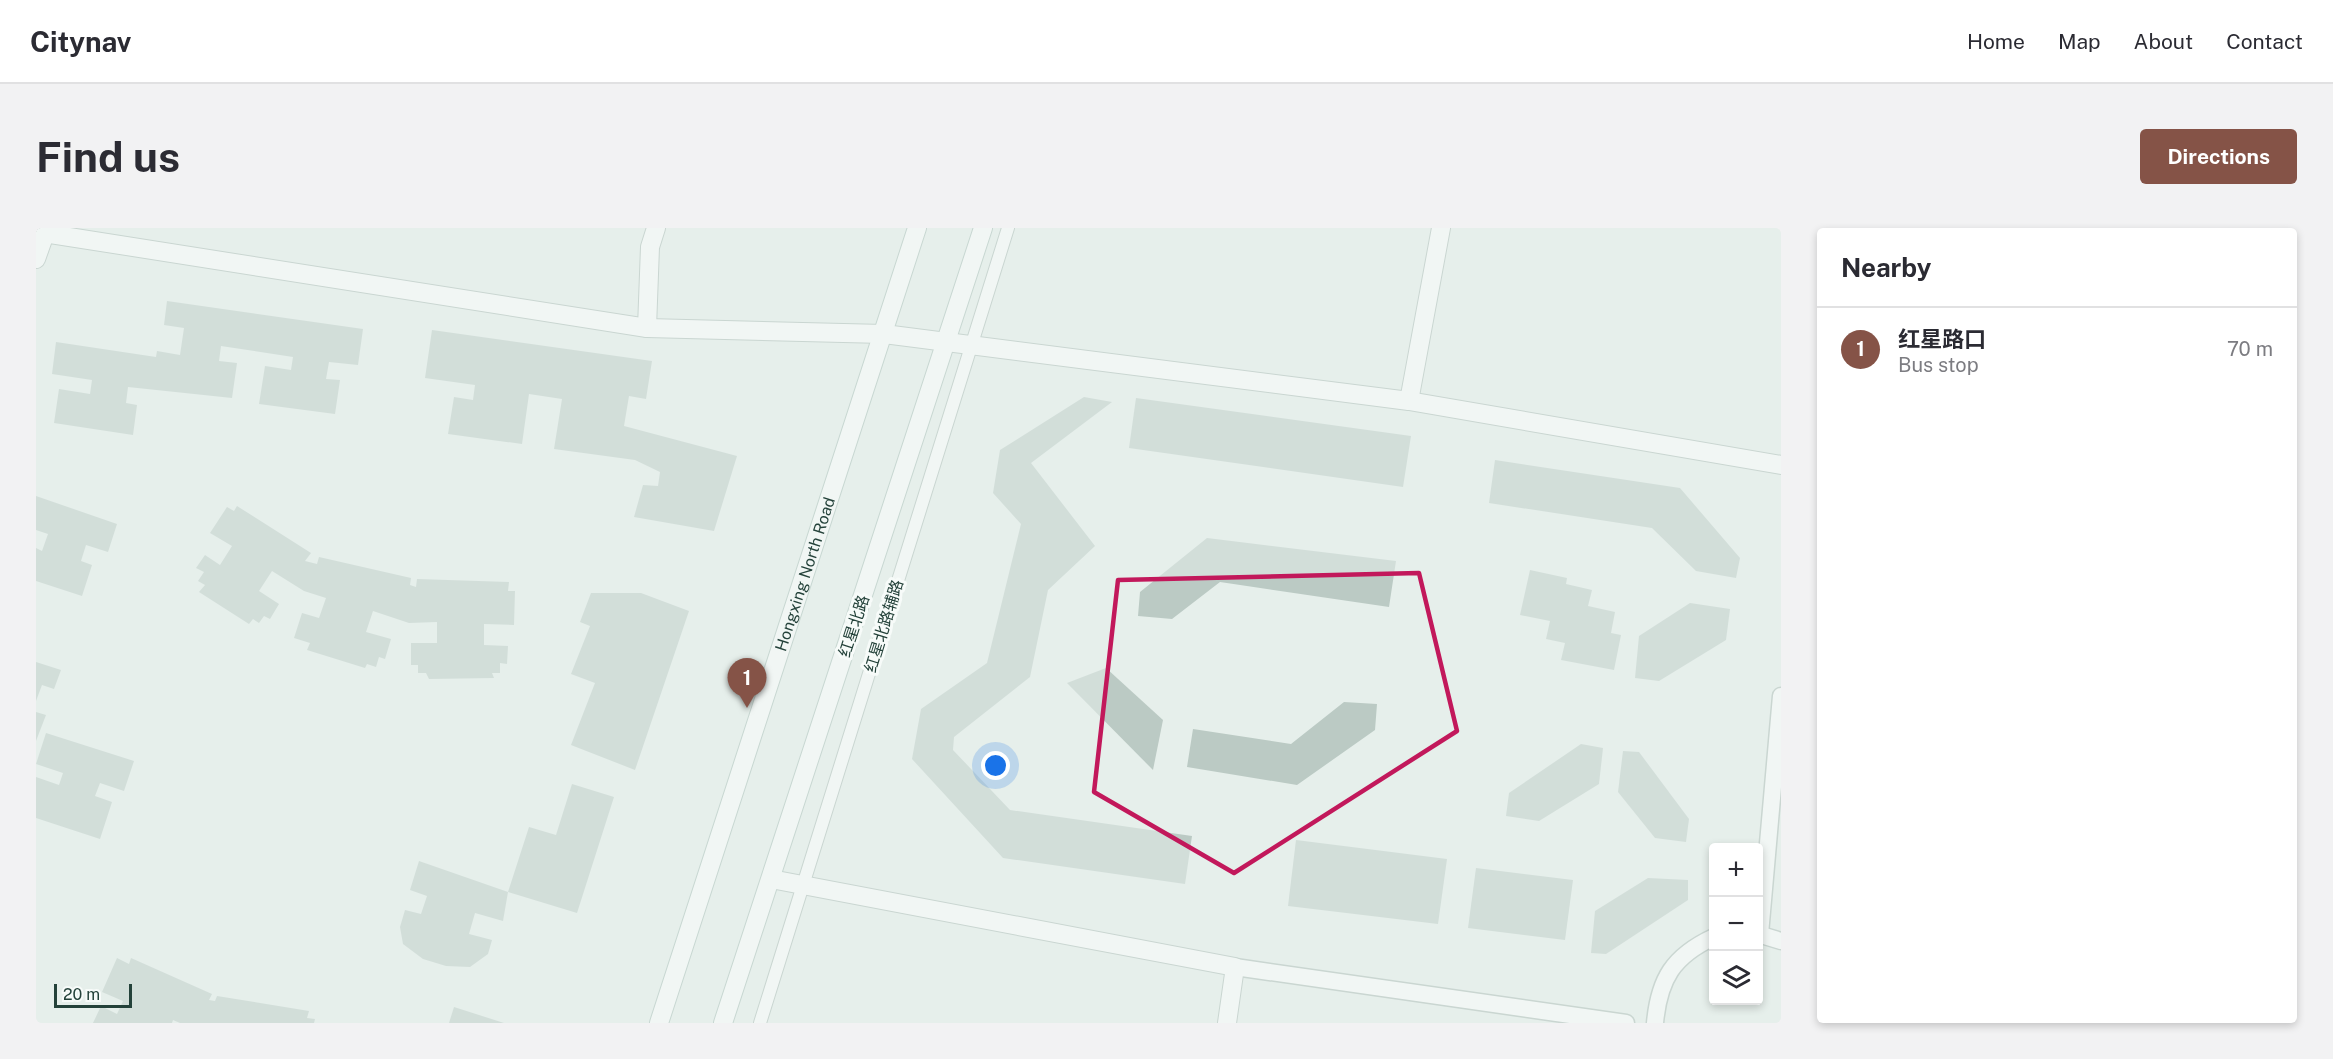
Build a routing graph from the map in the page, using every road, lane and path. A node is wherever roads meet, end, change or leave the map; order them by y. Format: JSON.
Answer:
{"nodes":[{"id":1,"x":656,"y":228,"type":"edge"},
{"id":2,"x":917,"y":228,"type":"edge"},
{"id":3,"x":983,"y":228,"type":"edge"},
{"id":4,"x":1008,"y":228,"type":"edge"},
{"id":5,"x":1441,"y":228,"type":"edge"},
{"id":6,"x":46,"y":231,"type":"edge"},
{"id":7,"x":36,"y":259,"type":"edge"},
{"id":8,"x":647,"y":328,"type":"junction"},
{"id":9,"x":884,"y":334,"type":"junction"},
{"id":10,"x":948,"y":342,"type":"junction"},
{"id":11,"x":973,"y":345,"type":"junction"},
{"id":12,"x":1409,"y":401,"type":"junction"},
{"id":13,"x":1781,"y":465,"type":"edge"},
{"id":14,"x":1781,"y":696,"type":"edge"},
{"id":15,"x":771,"y":879,"type":"junction"},
{"id":16,"x":802,"y":886,"type":"junction"},
{"id":17,"x":1762,"y":897,"type":"edge"},
{"id":18,"x":1763,"y":935,"type":"edge"},
{"id":19,"x":1709,"y":939,"type":"edge"},
{"id":20,"x":1781,"y":940,"type":"edge"},
{"id":21,"x":1235,"y":967,"type":"junction"},
{"id":22,"x":659,"y":1023,"type":"edge"},
{"id":23,"x":723,"y":1023,"type":"edge"},
{"id":24,"x":760,"y":1023,"type":"edge"},
{"id":25,"x":1227,"y":1023,"type":"edge"},
{"id":26,"x":1626,"y":1023,"type":"edge"},
{"id":27,"x":1655,"y":1023,"type":"edge"}],
"edges":[{"from":1,"to":8,"type":"street"},
{"from":2,"to":9,"type":"street","name":"Hongxing North Road"},
{"from":3,"to":10,"type":"street","name":"红星北路"},
{"from":4,"to":11,"type":"lane","name":"红星北路辅路"},
{"from":5,"to":12,"type":"street"},
{"from":6,"to":7,"type":"street"},
{"from":6,"to":8,"type":"street"},
{"from":8,"to":9,"type":"street"},
{"from":9,"to":10,"type":"street"},
{"from":9,"to":22,"type":"street","name":"Hongxing North Road"},
{"from":10,"to":11,"type":"street"},
{"from":10,"to":15,"type":"street","name":"红星北路"},
{"from":11,"to":12,"type":"street"},
{"from":11,"to":16,"type":"lane","name":"红星北路辅路"},
{"from":12,"to":13,"type":"street"},
{"from":14,"to":17,"type":"street"},
{"from":15,"to":16,"type":"street"},
{"from":15,"to":23,"type":"street","name":"红星北路"},
{"from":16,"to":21,"type":"street"},
{"from":16,"to":24,"type":"lane","name":"红星北路辅路"},
{"from":18,"to":20,"type":"street"},
{"from":19,"to":27,"type":"street"},
{"from":21,"to":25,"type":"street"},
{"from":21,"to":26,"type":"street"}]}
